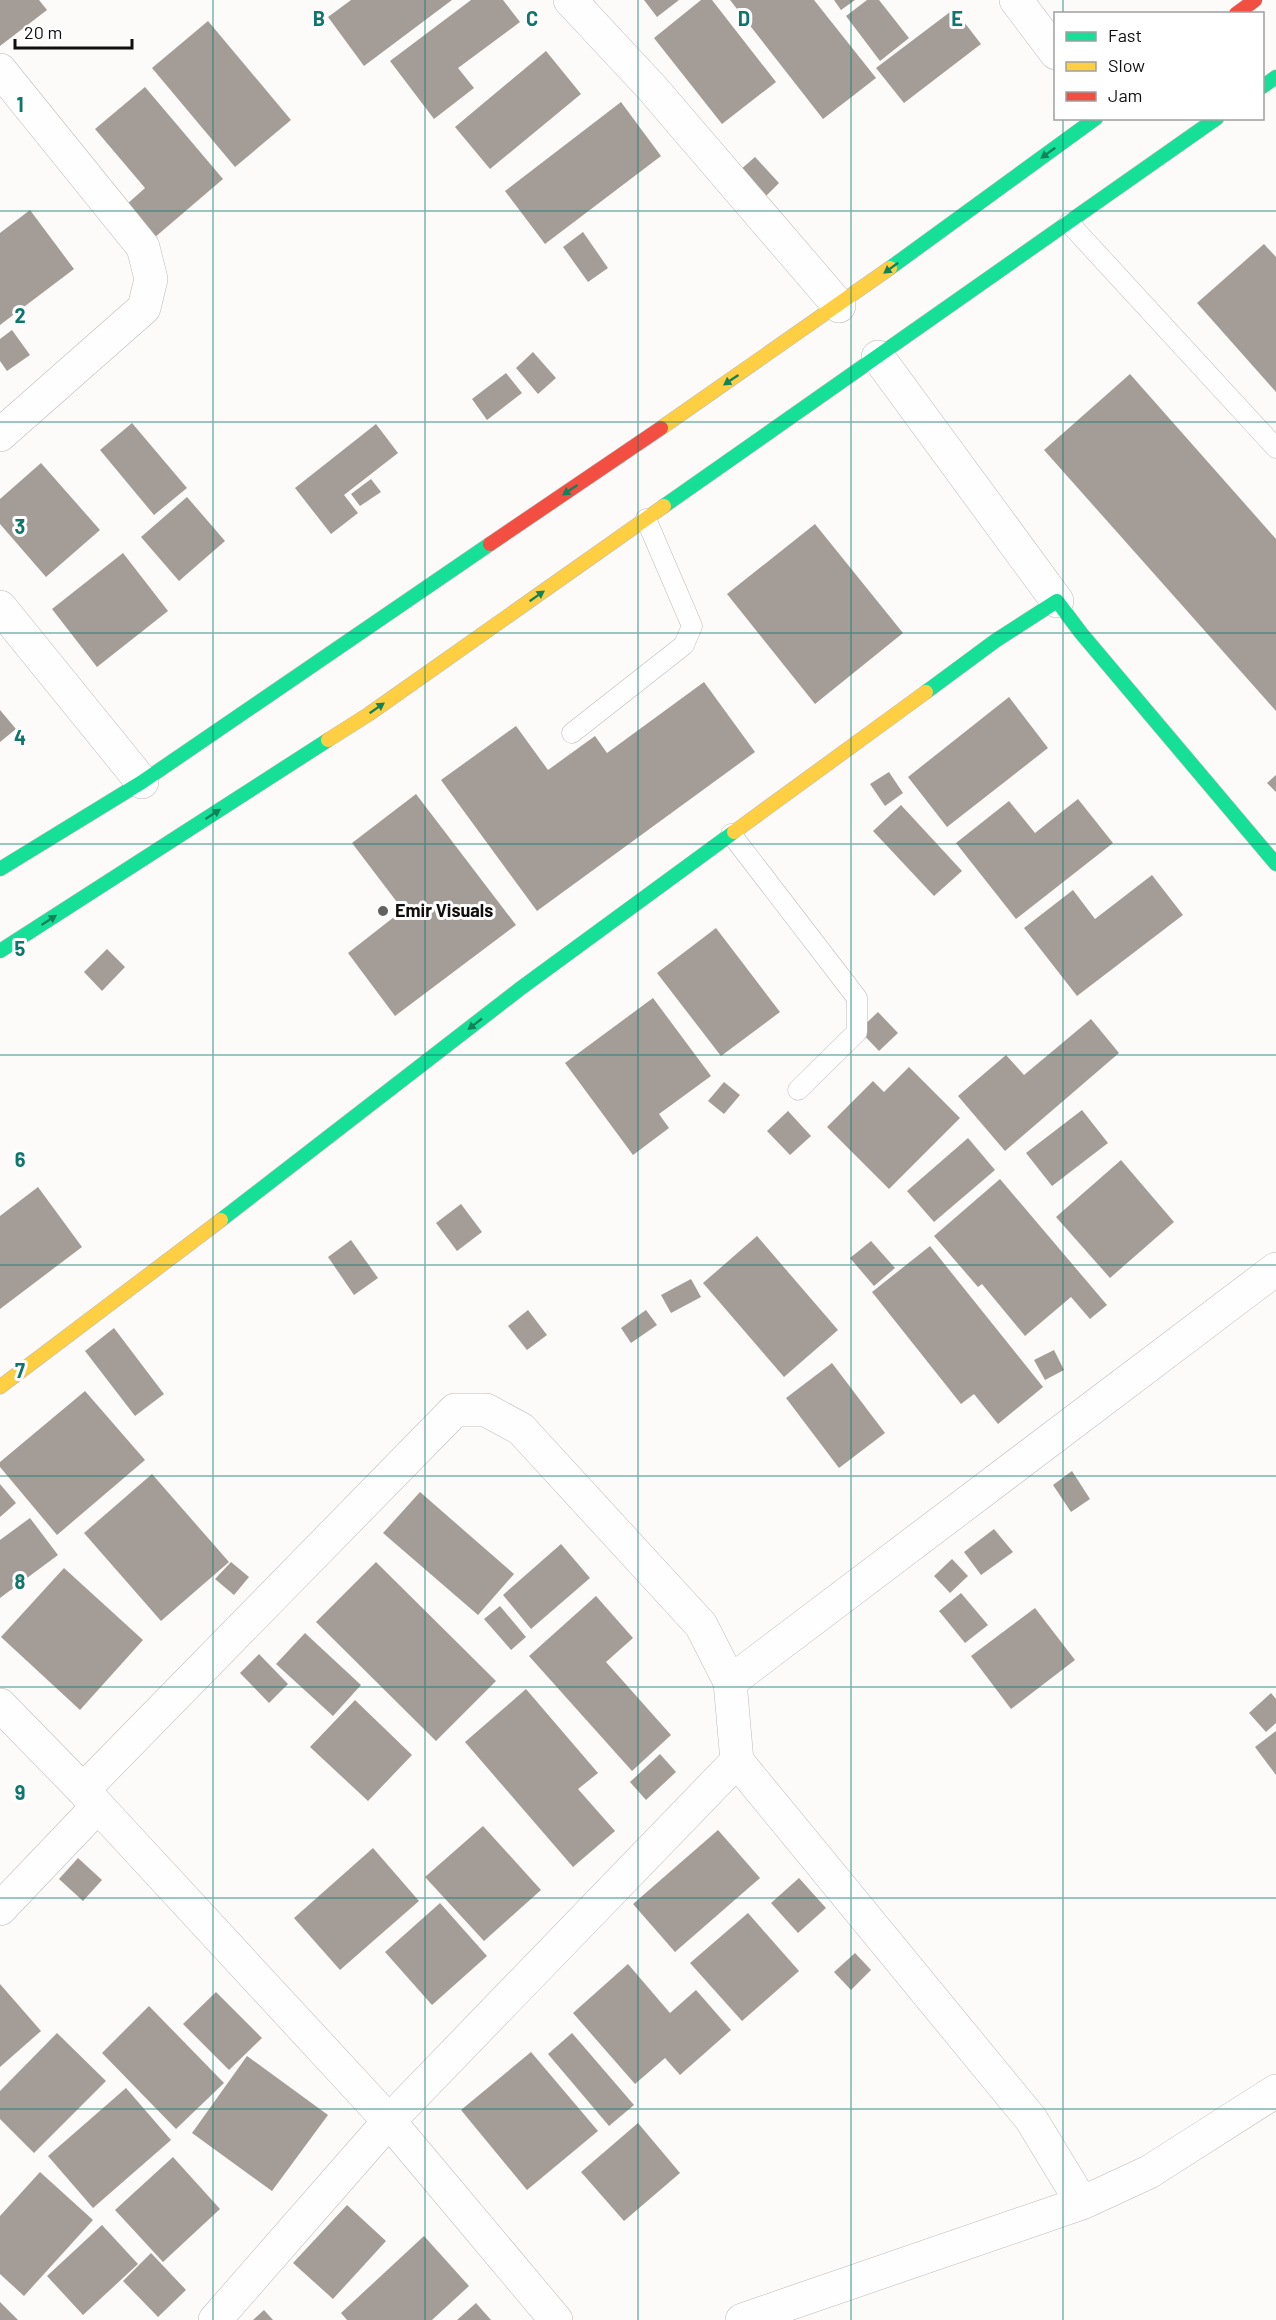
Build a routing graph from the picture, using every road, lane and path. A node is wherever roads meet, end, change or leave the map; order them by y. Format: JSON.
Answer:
{"nodes":[{"id":1,"x":570,"y":0,"type":"edge"},
{"id":2,"x":1016,"y":0,"type":"edge"},
{"id":3,"x":1255,"y":0,"type":"edge"},
{"id":4,"x":1239,"y":12,"type":"edge"},
{"id":5,"x":1054,"y":50,"type":"edge"},
{"id":6,"x":0,"y":70,"type":"edge"},
{"id":7,"x":1276,"y":77,"type":"edge"},
{"id":8,"x":1264,"y":86,"type":"edge"},
{"id":9,"x":1093,"y":120,"type":"edge"},
{"id":10,"x":1214,"y":120,"type":"edge"},
{"id":11,"x":1069,"y":223,"type":"junction"},
{"id":12,"x":839,"y":306,"type":"junction"},
{"id":13,"x":878,"y":357,"type":"junction"},
{"id":14,"x":0,"y":435,"type":"edge"},
{"id":15,"x":1276,"y":448,"type":"edge"},
{"id":16,"x":646,"y":519,"type":"junction"},
{"id":17,"x":1057,"y":600,"type":"junction"},
{"id":18,"x":0,"y":607,"type":"edge"},
{"id":19,"x":572,"y":733,"type":"dead end"},
{"id":20,"x":142,"y":782,"type":"junction"},
{"id":21,"x":731,"y":834,"type":"junction"},
{"id":22,"x":1276,"y":864,"type":"edge"},
{"id":23,"x":0,"y":869,"type":"edge"},
{"id":24,"x":0,"y":951,"type":"edge"},
{"id":25,"x":798,"y":1090,"type":"dead end"},
{"id":26,"x":1276,"y":1269,"type":"edge"},
{"id":27,"x":0,"y":1387,"type":"edge"},
{"id":28,"x":730,"y":1682,"type":"junction"},
{"id":29,"x":0,"y":1705,"type":"edge"},
{"id":30,"x":737,"y":1761,"type":"junction"},
{"id":31,"x":91,"y":1798,"type":"junction"},
{"id":32,"x":0,"y":1909,"type":"edge"},
{"id":33,"x":1276,"y":2091,"type":"edge"},
{"id":34,"x":388,"y":2121,"type":"junction"},
{"id":35,"x":1082,"y":2203,"type":"junction"},
{"id":36,"x":214,"y":2320,"type":"edge"},
{"id":37,"x":556,"y":2320,"type":"edge"},
{"id":38,"x":742,"y":2320,"type":"edge"}],
"edges":[{"from":1,"to":12,"type":"street"},
{"from":2,"to":5,"type":"street"},
{"from":3,"to":4,"type":"main road"},
{"from":6,"to":14,"type":"street"},
{"from":7,"to":8,"type":"main road"},
{"from":9,"to":12,"type":"main road","one_way":true},
{"from":10,"to":11,"type":"main road"},
{"from":11,"to":13,"type":"main road"},
{"from":11,"to":15,"type":"lane"},
{"from":12,"to":20,"type":"main road","one_way":true},
{"from":13,"to":16,"type":"main road"},
{"from":13,"to":17,"type":"street"},
{"from":16,"to":19,"type":"lane"},
{"from":24,"to":16,"type":"main road","one_way":true},
{"from":17,"to":21,"type":"main road"},
{"from":17,"to":22,"type":"main road"},
{"from":18,"to":20,"type":"street"},
{"from":20,"to":23,"type":"main road"},
{"from":21,"to":25,"type":"lane"},
{"from":21,"to":27,"type":"main road","one_way":true},
{"from":26,"to":28,"type":"street"},
{"from":28,"to":30,"type":"street"},
{"from":28,"to":31,"type":"street"},
{"from":29,"to":31,"type":"street"},
{"from":30,"to":34,"type":"street"},
{"from":30,"to":35,"type":"street"},
{"from":31,"to":32,"type":"street"},
{"from":31,"to":34,"type":"street"},
{"from":33,"to":35,"type":"street"},
{"from":34,"to":36,"type":"street"},
{"from":34,"to":37,"type":"street"},
{"from":35,"to":38,"type":"street"}]}
